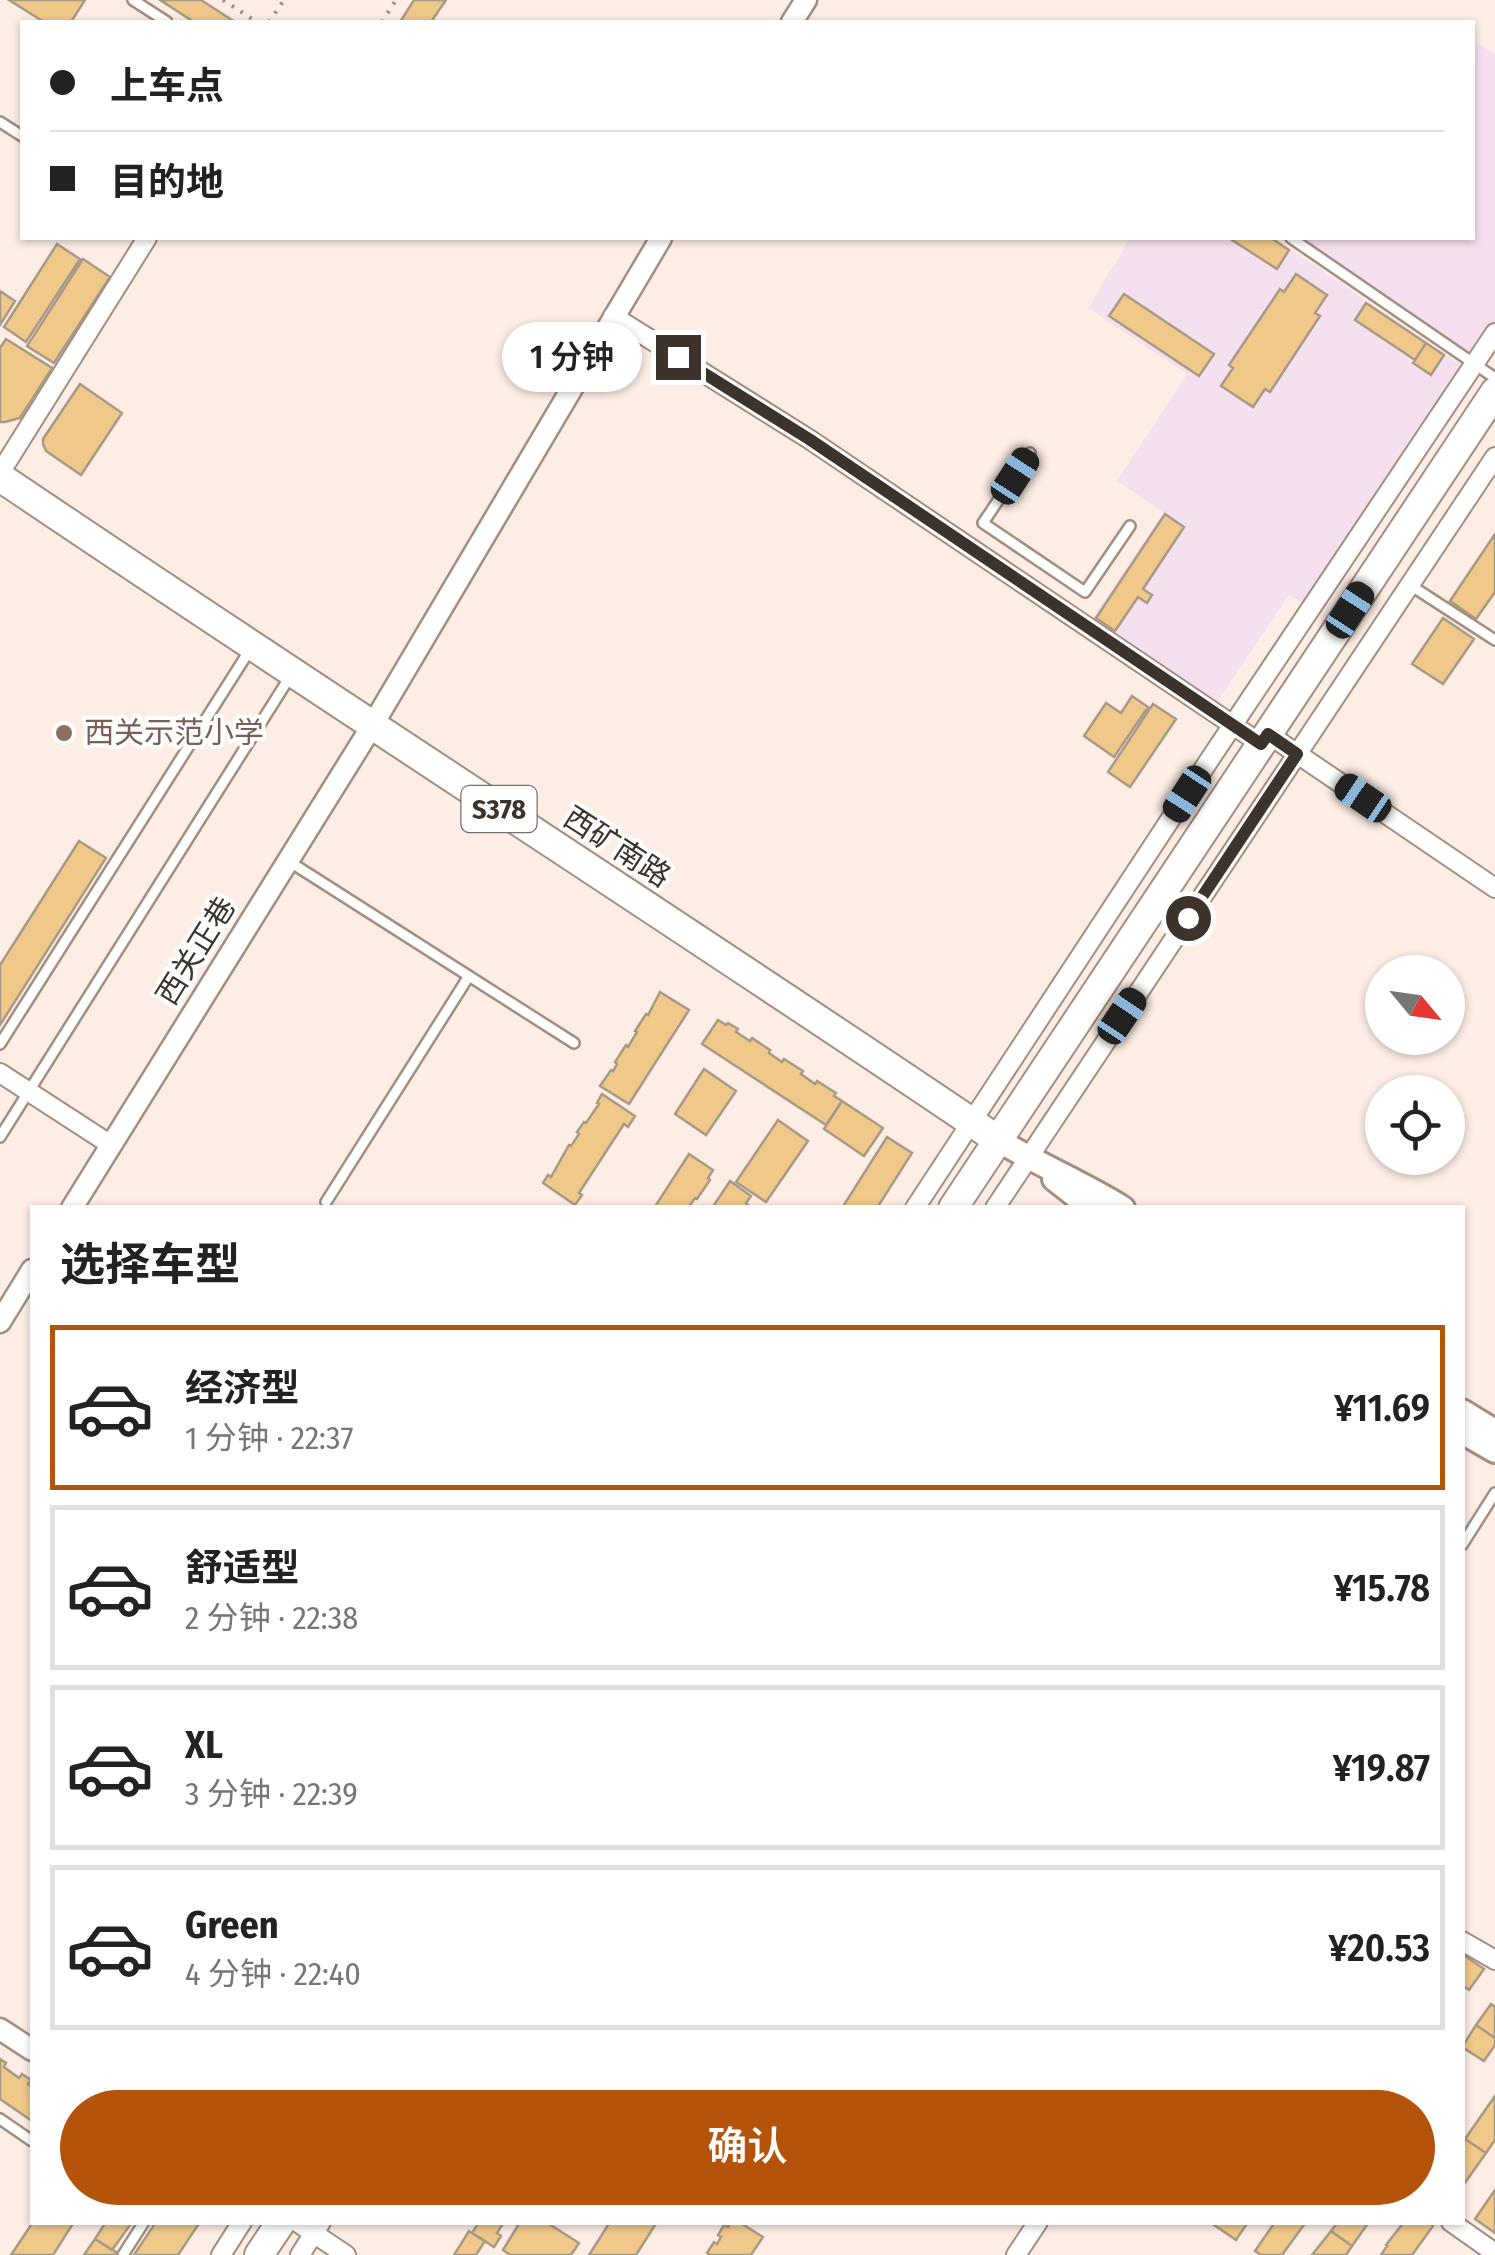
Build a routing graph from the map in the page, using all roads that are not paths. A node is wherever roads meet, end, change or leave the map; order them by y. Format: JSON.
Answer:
{"nodes":[{"id":1,"x":133,"y":0,"type":"edge"},
{"id":2,"x":164,"y":20,"type":"edge"},
{"id":3,"x":147,"y":240,"type":"edge"},
{"id":4,"x":659,"y":240,"type":"edge"},
{"id":5,"x":1294,"y":240,"type":"edge"},
{"id":6,"x":613,"y":316,"type":"junction"},
{"id":7,"x":1495,"y":333,"type":"edge"},
{"id":8,"x":1474,"y":364,"type":"junction"},
{"id":9,"x":1495,"y":378,"type":"edge"},
{"id":10,"x":1495,"y":392,"type":"edge"},
{"id":11,"x":1030,"y":453,"type":"dead end"},
{"id":12,"x":1495,"y":457,"type":"edge"},
{"id":13,"x":0,"y":475,"type":"edge"},
{"id":14,"x":983,"y":523,"type":"junction"},
{"id":15,"x":1130,"y":526,"type":"dead end"},
{"id":16,"x":968,"y":546,"type":"junction"},
{"id":17,"x":1410,"y":585,"type":"junction"},
{"id":18,"x":1495,"y":640,"type":"edge"},
{"id":19,"x":253,"y":645,"type":"junction"},
{"id":20,"x":292,"y":672,"type":"junction"},
{"id":21,"x":1233,"y":724,"type":"junction"},
{"id":22,"x":372,"y":726,"type":"junction"},
{"id":23,"x":1264,"y":739,"type":"junction"},
{"id":24,"x":1297,"y":754,"type":"junction"},
{"id":25,"x":288,"y":861,"type":"junction"},
{"id":26,"x":1495,"y":888,"type":"edge"},
{"id":27,"x":469,"y":976,"type":"junction"},
{"id":28,"x":574,"y":1043,"type":"dead end"},
{"id":29,"x":0,"y":1044,"type":"edge"},
{"id":30,"x":0,"y":1073,"type":"edge"},
{"id":31,"x":28,"y":1092,"type":"junction"},
{"id":32,"x":972,"y":1122,"type":"junction"},
{"id":33,"x":0,"y":1137,"type":"edge"},
{"id":34,"x":998,"y":1140,"type":"junction"},
{"id":35,"x":111,"y":1145,"type":"junction"},
{"id":36,"x":1028,"y":1158,"type":"junction"},
{"id":37,"x":326,"y":1202,"type":"dead end"},
{"id":38,"x":74,"y":1205,"type":"edge"},
{"id":39,"x":918,"y":1205,"type":"edge"},
{"id":40,"x":956,"y":1205,"type":"edge"},
{"id":41,"x":997,"y":1205,"type":"edge"},
{"id":42,"x":1087,"y":1205,"type":"edge"},
{"id":43,"x":1118,"y":1205,"type":"edge"},
{"id":44,"x":30,"y":1273,"type":"edge"},
{"id":45,"x":0,"y":1322,"type":"edge"},
{"id":46,"x":1465,"y":1413,"type":"edge"},
{"id":47,"x":1495,"y":1430,"type":"edge"},
{"id":48,"x":1465,"y":1434,"type":"edge"},
{"id":49,"x":1495,"y":1451,"type":"edge"},
{"id":50,"x":1495,"y":1494,"type":"edge"},
{"id":51,"x":1465,"y":1540,"type":"edge"},
{"id":52,"x":1465,"y":1943,"type":"edge"},
{"id":53,"x":1495,"y":1960,"type":"edge"},
{"id":54,"x":0,"y":2029,"type":"edge"},
{"id":55,"x":30,"y":2049,"type":"edge"},
{"id":56,"x":0,"y":2119,"type":"edge"},
{"id":57,"x":30,"y":2140,"type":"edge"},
{"id":58,"x":142,"y":2225,"type":"edge"},
{"id":59,"x":240,"y":2225,"type":"edge"},
{"id":60,"x":279,"y":2225,"type":"edge"},
{"id":61,"x":1036,"y":2225,"type":"edge"},
{"id":62,"x":1455,"y":2225,"type":"edge"},
{"id":63,"x":318,"y":2228,"type":"edge"},
{"id":64,"x":1495,"y":2253,"type":"edge"},
{"id":65,"x":123,"y":2255,"type":"edge"},
{"id":66,"x":221,"y":2255,"type":"edge"},
{"id":67,"x":259,"y":2255,"type":"edge"},
{"id":68,"x":300,"y":2255,"type":"edge"},
{"id":69,"x":346,"y":2255,"type":"edge"},
{"id":70,"x":1016,"y":2255,"type":"edge"}],
"edges":[{"from":1,"to":2,"type":"lane"},
{"from":3,"to":13,"type":"street"},
{"from":4,"to":6,"type":"street","name":"西关正巷"},
{"from":5,"to":8,"type":"lane"},
{"from":6,"to":16,"type":"street"},
{"from":6,"to":22,"type":"street","name":"西关正巷"},
{"from":7,"to":8,"type":"street"},
{"from":8,"to":9,"type":"lane"},
{"from":8,"to":21,"type":"street"},
{"from":10,"to":23,"type":"main road"},
{"from":11,"to":14,"type":"lane"},
{"from":12,"to":17,"type":"street"},
{"from":13,"to":19,"type":"main road","name":"西矿南路","number":"S378"},
{"from":14,"to":15,"type":"lane"},
{"from":14,"to":16,"type":"lane"},
{"from":16,"to":21,"type":"street"},
{"from":17,"to":18,"type":"lane"},
{"from":17,"to":24,"type":"street"},
{"from":19,"to":20,"type":"main road","name":"西矿南路","number":"S378"},
{"from":19,"to":29,"type":"lane"},
{"from":20,"to":22,"type":"main road","name":"西矿南路","number":"S378"},
{"from":20,"to":31,"type":"lane"},
{"from":21,"to":23,"type":"street"},
{"from":21,"to":32,"type":"street"},
{"from":22,"to":25,"type":"street","name":"西关正巷"},
{"from":22,"to":32,"type":"main road","name":"西矿南路","number":"S378"},
{"from":23,"to":24,"type":"street"},
{"from":23,"to":34,"type":"main road"},
{"from":24,"to":26,"type":"street"},
{"from":24,"to":36,"type":"street"},
{"from":25,"to":27,"type":"lane"},
{"from":25,"to":35,"type":"street","name":"西关正巷"},
{"from":27,"to":28,"type":"lane"},
{"from":27,"to":37,"type":"lane"},
{"from":30,"to":31,"type":"street"},
{"from":31,"to":33,"type":"lane"},
{"from":31,"to":35,"type":"street"},
{"from":32,"to":34,"type":"main road","name":"西矿南路","number":"S378"},
{"from":32,"to":39,"type":"street"},
{"from":34,"to":36,"type":"main road"},
{"from":34,"to":40,"type":"main road"},
{"from":35,"to":38,"type":"street","name":"西关正巷"},
{"from":36,"to":41,"type":"street"},
{"from":36,"to":42,"type":"main road"},
{"from":36,"to":43,"type":"main road"},
{"from":44,"to":45,"type":"street"},
{"from":46,"to":47,"type":"main road"},
{"from":48,"to":49,"type":"main road"},
{"from":50,"to":51,"type":"lane"},
{"from":52,"to":53,"type":"street"},
{"from":54,"to":55,"type":"street"},
{"from":56,"to":57,"type":"lane"},
{"from":58,"to":65,"type":"lane"},
{"from":59,"to":66,"type":"street"},
{"from":60,"to":67,"type":"main road"},
{"from":61,"to":70,"type":"street"},
{"from":62,"to":64,"type":"street"},
{"from":63,"to":68,"type":"street"},
{"from":63,"to":69,"type":"street"}]}
